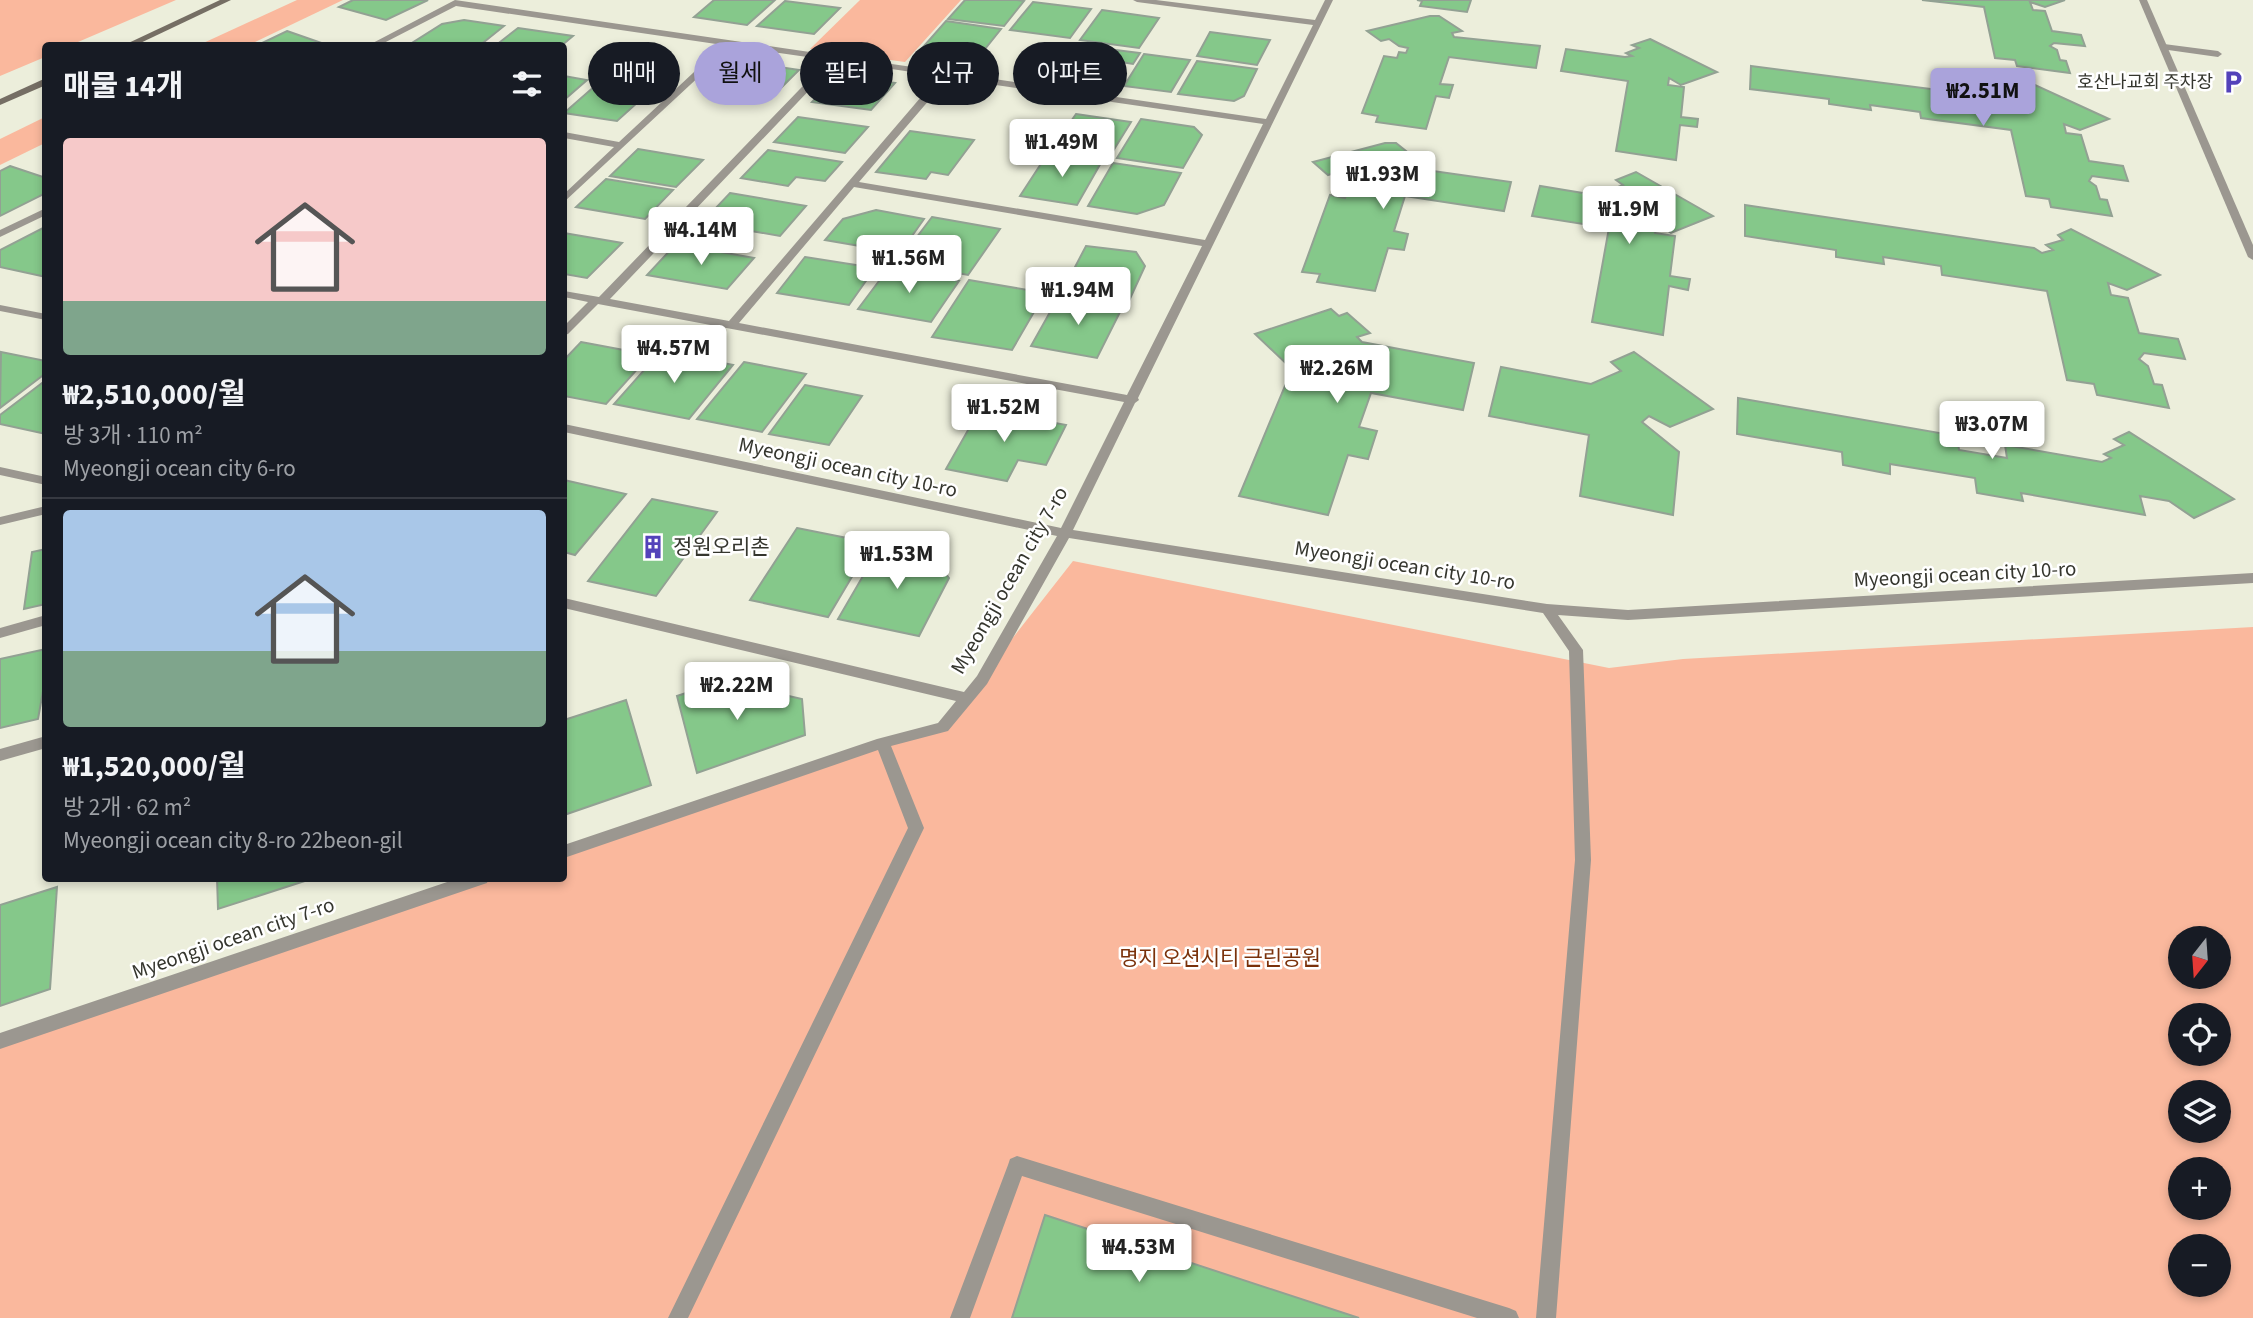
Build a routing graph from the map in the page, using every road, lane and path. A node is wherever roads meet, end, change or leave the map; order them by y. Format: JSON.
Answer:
{"nodes":[{"id":1,"x":227,"y":0,"type":"edge"},
{"id":2,"x":1137,"y":0,"type":"edge"},
{"id":3,"x":1329,"y":0,"type":"edge"},
{"id":4,"x":2143,"y":0,"type":"edge"},
{"id":5,"x":458,"y":1,"type":"edge"},
{"id":6,"x":1318,"y":23,"type":"junction"},
{"id":7,"x":135,"y":42,"type":"edge"},
{"id":8,"x":379,"y":42,"type":"edge"},
{"id":9,"x":724,"y":42,"type":"edge"},
{"id":10,"x":2164,"y":47,"type":"junction"},
{"id":11,"x":2218,"y":54,"type":"dead end"},
{"id":12,"x":694,"y":77,"type":"edge"},
{"id":13,"x":42,"y":83,"type":"edge"},
{"id":14,"x":999,"y":83,"type":"edge"},
{"id":15,"x":800,"y":94,"type":"edge"},
{"id":16,"x":0,"y":102,"type":"edge"},
{"id":17,"x":919,"y":105,"type":"edge"},
{"id":18,"x":1270,"y":122,"type":"junction"},
{"id":19,"x":567,"y":136,"type":"edge"},
{"id":20,"x":621,"y":145,"type":"junction"},
{"id":21,"x":852,"y":184,"type":"junction"},
{"id":22,"x":567,"y":196,"type":"edge"},
{"id":23,"x":42,"y":213,"type":"edge"},
{"id":24,"x":0,"y":234,"type":"edge"},
{"id":25,"x":1210,"y":244,"type":"junction"},
{"id":26,"x":2253,"y":257,"type":"edge"},
{"id":27,"x":567,"y":294,"type":"edge"},
{"id":28,"x":599,"y":300,"type":"junction"},
{"id":29,"x":0,"y":308,"type":"edge"},
{"id":30,"x":42,"y":316,"type":"edge"},
{"id":31,"x":732,"y":325,"type":"junction"},
{"id":32,"x":567,"y":329,"type":"edge"},
{"id":33,"x":1133,"y":400,"type":"junction"},
{"id":34,"x":567,"y":429,"type":"edge"},
{"id":35,"x":0,"y":471,"type":"edge"},
{"id":36,"x":42,"y":480,"type":"edge"},
{"id":37,"x":42,"y":511,"type":"edge"},
{"id":38,"x":0,"y":521,"type":"edge"},
{"id":39,"x":1065,"y":534,"type":"junction"},
{"id":40,"x":2253,"y":578,"type":"edge"},
{"id":41,"x":567,"y":604,"type":"edge"},
{"id":42,"x":1546,"y":609,"type":"junction"},
{"id":43,"x":42,"y":621,"type":"edge"},
{"id":44,"x":0,"y":633,"type":"edge"},
{"id":45,"x":967,"y":698,"type":"junction"},
{"id":46,"x":42,"y":743,"type":"edge"},
{"id":47,"x":882,"y":743,"type":"junction"},
{"id":48,"x":0,"y":755,"type":"edge"},
{"id":49,"x":567,"y":850,"type":"edge"},
{"id":50,"x":469,"y":882,"type":"edge"},
{"id":51,"x":0,"y":1041,"type":"edge"},
{"id":52,"x":678,"y":1318,"type":"edge"},
{"id":53,"x":960,"y":1318,"type":"edge"},
{"id":54,"x":1509,"y":1318,"type":"edge"},
{"id":55,"x":1546,"y":1318,"type":"edge"}],
"edges":[{"from":1,"to":7,"type":"main road"},
{"from":2,"to":6,"type":"street"},
{"from":3,"to":6,"type":"street","name":"Myeongji ocean city 7-ro"},
{"from":4,"to":10,"type":"street"},
{"from":5,"to":8,"type":"street"},
{"from":5,"to":9,"type":"street"},
{"from":6,"to":18,"type":"street","name":"Myeongji ocean city 7-ro"},
{"from":10,"to":11,"type":"street"},
{"from":10,"to":26,"type":"street"},
{"from":12,"to":20,"type":"street"},
{"from":13,"to":16,"type":"main road"},
{"from":14,"to":18,"type":"street"},
{"from":15,"to":28,"type":"street"},
{"from":17,"to":21,"type":"street"},
{"from":18,"to":25,"type":"street","name":"Myeongji ocean city 7-ro"},
{"from":19,"to":20,"type":"street"},
{"from":20,"to":22,"type":"street"},
{"from":21,"to":25,"type":"street"},
{"from":21,"to":31,"type":"street"},
{"from":23,"to":24,"type":"street"},
{"from":25,"to":33,"type":"street","name":"Myeongji ocean city 7-ro"},
{"from":27,"to":28,"type":"street"},
{"from":28,"to":31,"type":"street"},
{"from":28,"to":32,"type":"street"},
{"from":29,"to":30,"type":"street"},
{"from":31,"to":33,"type":"street"},
{"from":33,"to":39,"type":"street","name":"Myeongji ocean city 7-ro"},
{"from":34,"to":39,"type":"street","name":"Myeongji ocean city 10-ro"},
{"from":35,"to":36,"type":"street"},
{"from":37,"to":38,"type":"street"},
{"from":39,"to":42,"type":"street","name":"Myeongji ocean city 10-ro"},
{"from":39,"to":45,"type":"street","name":"Myeongji ocean city 7-ro"},
{"from":40,"to":42,"type":"street","name":"Myeongji ocean city 10-ro"},
{"from":41,"to":45,"type":"street"},
{"from":42,"to":55,"type":"street"},
{"from":43,"to":44,"type":"street"},
{"from":45,"to":47,"type":"street","name":"Myeongji ocean city 7-ro"},
{"from":46,"to":48,"type":"street"},
{"from":47,"to":49,"type":"street","name":"Myeongji ocean city 7-ro"},
{"from":47,"to":52,"type":"street"},
{"from":50,"to":51,"type":"street","name":"Myeongji ocean city 7-ro"},
{"from":53,"to":54,"type":"street"}]}
